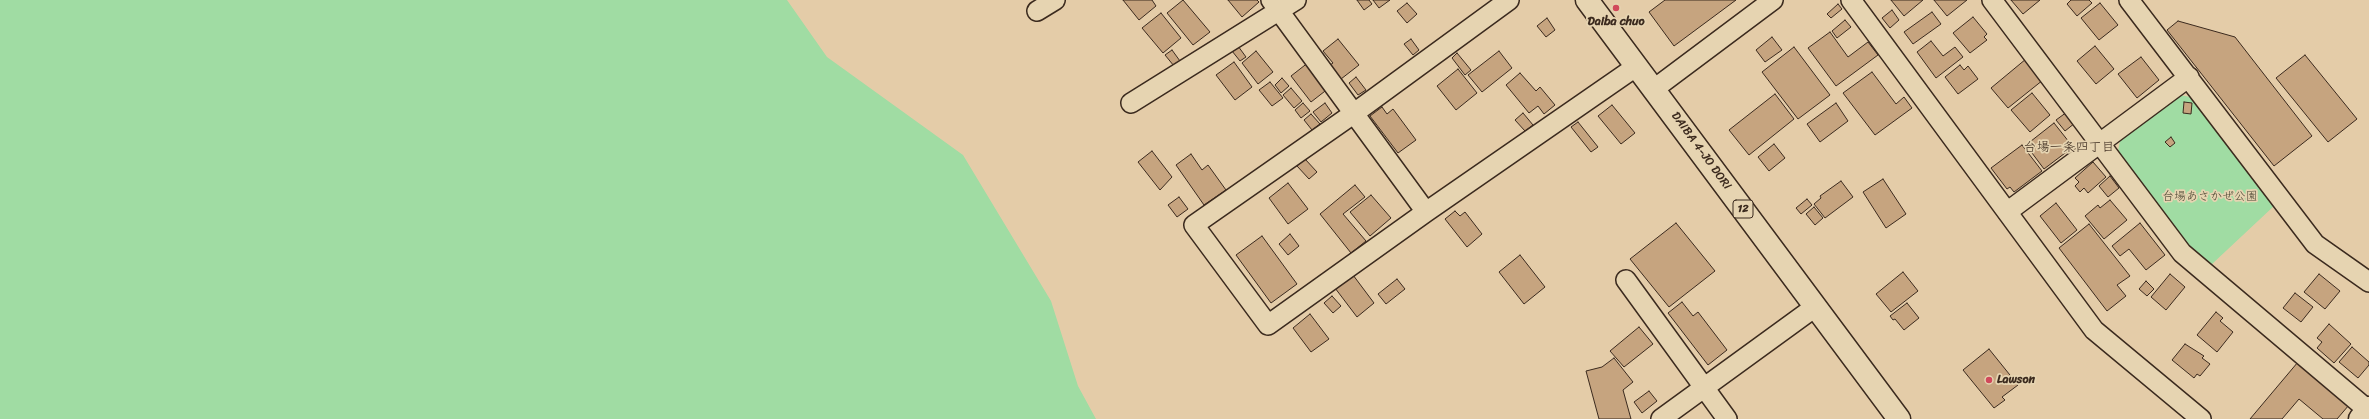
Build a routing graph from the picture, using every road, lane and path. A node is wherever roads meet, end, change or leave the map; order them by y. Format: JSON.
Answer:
{"nodes":[{"id":1,"x":1055,"y":0,"type":"edge"},
{"id":2,"x":1296,"y":0,"type":"edge"},
{"id":3,"x":1508,"y":0,"type":"edge"},
{"id":4,"x":1587,"y":0,"type":"edge"},
{"id":5,"x":1773,"y":0,"type":"edge"},
{"id":6,"x":1851,"y":0,"type":"edge"},
{"id":7,"x":1992,"y":0,"type":"edge"},
{"id":8,"x":2129,"y":0,"type":"edge"},
{"id":9,"x":1275,"y":6,"type":"edge"},
{"id":10,"x":1037,"y":11,"type":"dead end"},
{"id":11,"x":1637,"y":66,"type":"junction"},
{"id":12,"x":2189,"y":77,"type":"junction"},
{"id":13,"x":1654,"y":89,"type":"junction"},
{"id":14,"x":1131,"y":103,"type":"dead end"},
{"id":15,"x":1353,"y":114,"type":"junction"},
{"id":16,"x":2098,"y":143,"type":"junction"},
{"id":17,"x":1426,"y":212,"type":"junction"},
{"id":18,"x":2007,"y":212,"type":"junction"},
{"id":19,"x":1626,"y":280,"type":"dead end"},
{"id":20,"x":2369,"y":282,"type":"edge"},
{"id":21,"x":1815,"y":307,"type":"junction"},
{"id":22,"x":1704,"y":388,"type":"junction"},
{"id":23,"x":2366,"y":412,"type":"edge"},
{"id":24,"x":1661,"y":419,"type":"edge"},
{"id":25,"x":1727,"y":419,"type":"edge"},
{"id":26,"x":1899,"y":419,"type":"edge"},
{"id":27,"x":2201,"y":419,"type":"edge"}],
"edges":[{"from":1,"to":10,"type":"street"},
{"from":2,"to":9,"type":"street"},
{"from":3,"to":15,"type":"street"},
{"from":4,"to":11,"type":"highway","name":"DAIBA 4-JO DORI","number":"12"},
{"from":5,"to":13,"type":"street"},
{"from":6,"to":18,"type":"street"},
{"from":7,"to":16,"type":"street"},
{"from":8,"to":12,"type":"street"},
{"from":9,"to":14,"type":"street"},
{"from":9,"to":15,"type":"street"},
{"from":11,"to":13,"type":"highway","name":"DAIBA 4-JO DORI","number":"12"},
{"from":11,"to":17,"type":"street"},
{"from":12,"to":16,"type":"street"},
{"from":12,"to":20,"type":"street"},
{"from":13,"to":21,"type":"highway","name":"DAIBA 4-JO DORI","number":"12"},
{"from":15,"to":17,"type":"street"},
{"from":15,"to":17,"type":"street"},
{"from":16,"to":18,"type":"street"},
{"from":16,"to":23,"type":"street"},
{"from":18,"to":27,"type":"street"},
{"from":19,"to":22,"type":"street"},
{"from":21,"to":22,"type":"street"},
{"from":21,"to":26,"type":"highway","name":"DAIBA 4-JO DORI","number":"12"},
{"from":22,"to":24,"type":"street"},
{"from":22,"to":25,"type":"street"}]}
